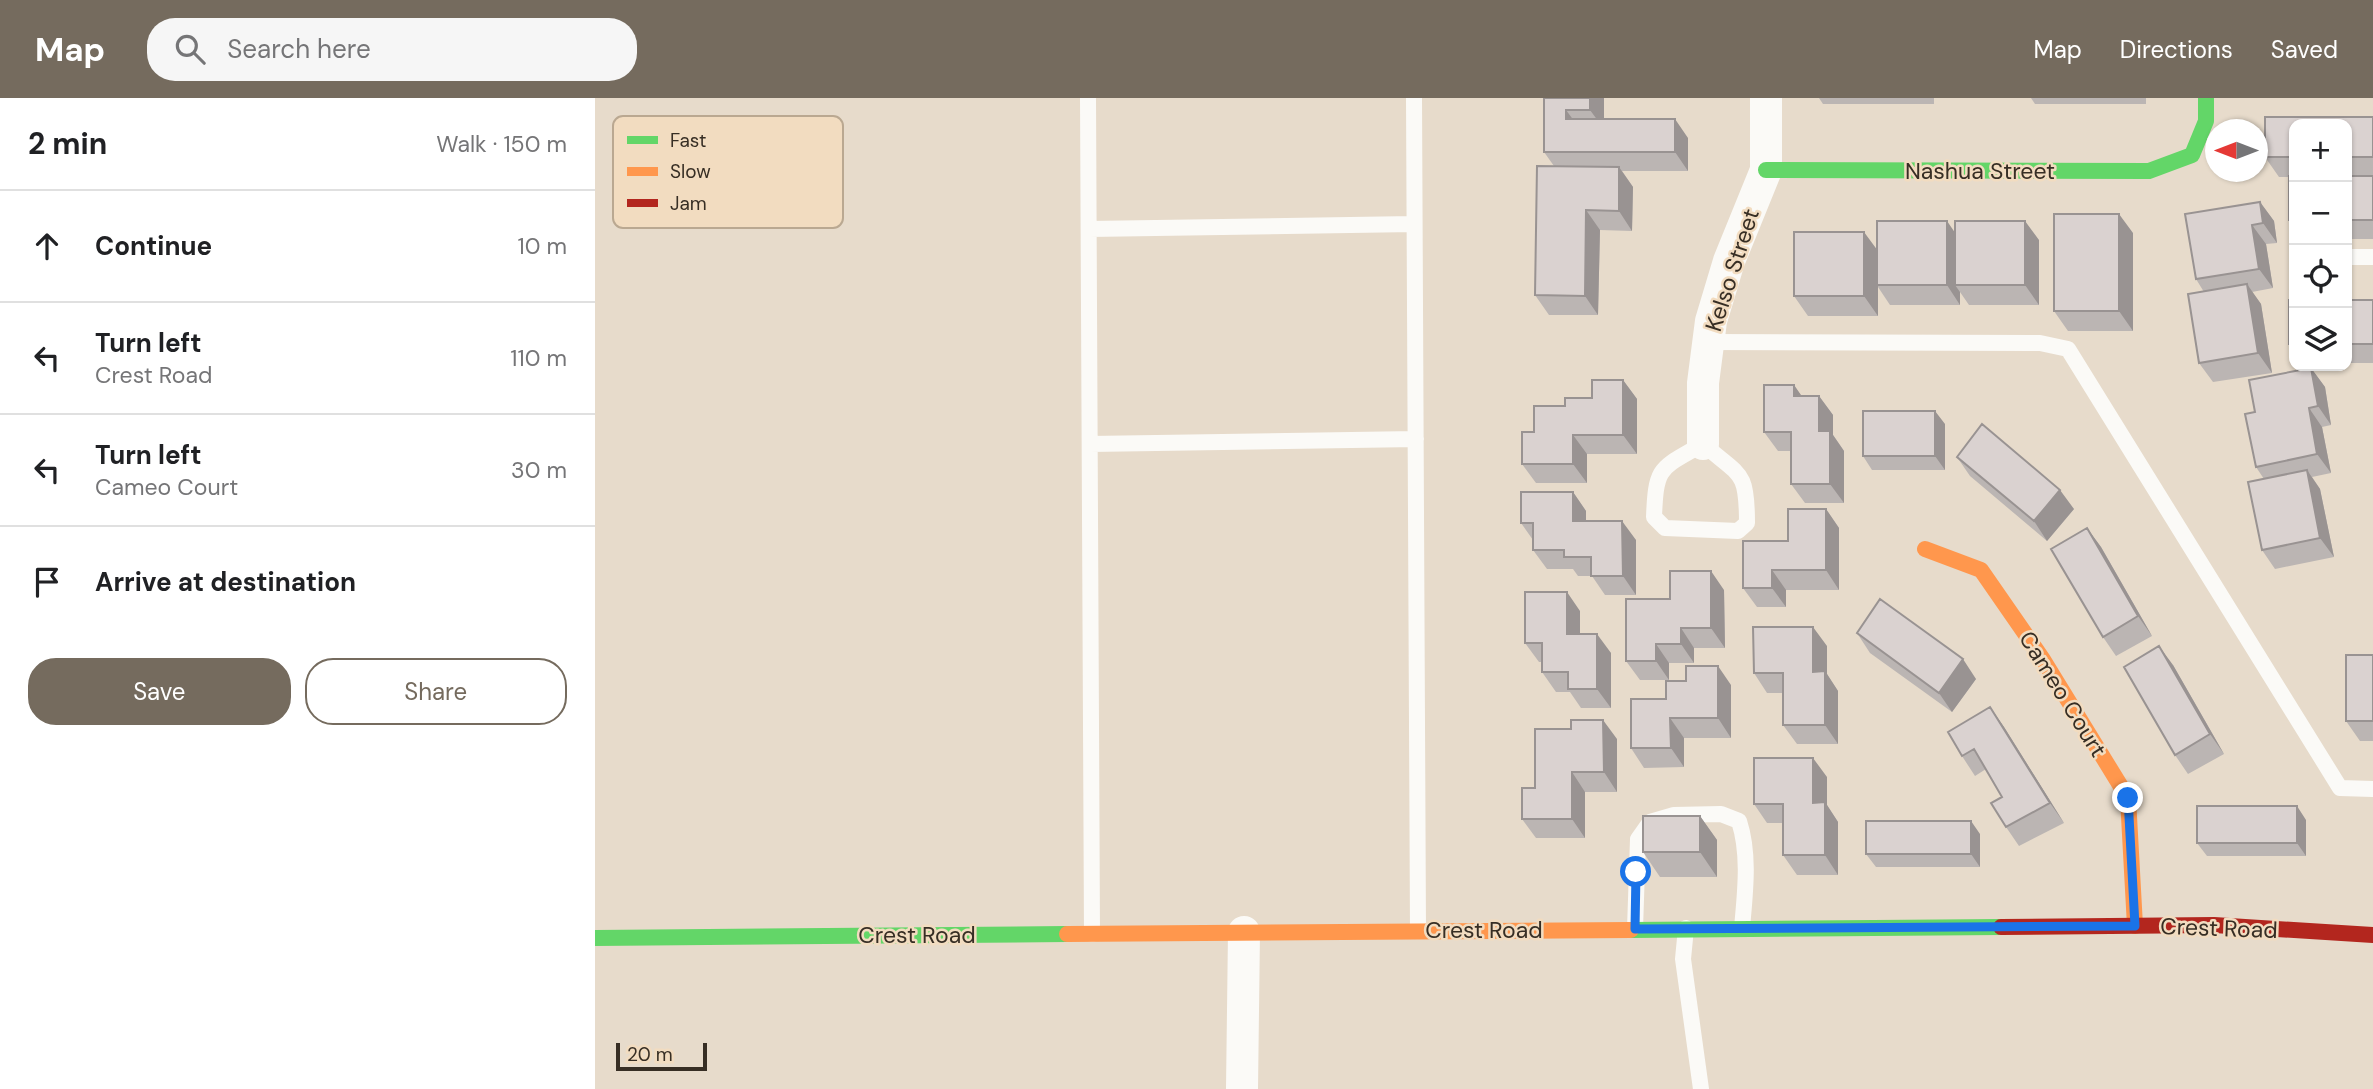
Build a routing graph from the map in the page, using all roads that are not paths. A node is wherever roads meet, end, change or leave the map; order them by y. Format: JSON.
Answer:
{"nodes":[{"id":1,"x":1089,"y":98,"type":"edge"},
{"id":2,"x":1414,"y":98,"type":"edge"},
{"id":3,"x":1766,"y":98,"type":"edge"},
{"id":4,"x":2206,"y":98,"type":"edge"},
{"id":5,"x":1766,"y":170,"type":"junction"},
{"id":6,"x":1414,"y":224,"type":"junction"},
{"id":7,"x":1089,"y":229,"type":"junction"},
{"id":8,"x":2352,"y":257,"type":"edge"},
{"id":9,"x":2373,"y":257,"type":"edge"},
{"id":10,"x":1709,"y":342,"type":"junction"},
{"id":11,"x":1416,"y":439,"type":"junction"},
{"id":12,"x":1090,"y":444,"type":"junction"},
{"id":13,"x":1703,"y":444,"type":"junction"},
{"id":14,"x":1925,"y":549,"type":"dead end"},
{"id":15,"x":2373,"y":789,"type":"edge"},
{"id":16,"x":2135,"y":926,"type":"junction"},
{"id":17,"x":1686,"y":928,"type":"junction"},
{"id":18,"x":1742,"y":928,"type":"junction"},
{"id":19,"x":1635,"y":929,"type":"junction"},
{"id":20,"x":1418,"y":930,"type":"junction"},
{"id":21,"x":1244,"y":932,"type":"junction"},
{"id":22,"x":1092,"y":933,"type":"junction"},
{"id":23,"x":2373,"y":935,"type":"edge"},
{"id":24,"x":595,"y":937,"type":"edge"},
{"id":25,"x":1242,"y":1089,"type":"edge"},
{"id":26,"x":1701,"y":1089,"type":"edge"}],
"edges":[{"from":1,"to":7,"type":"lane"},
{"from":2,"to":6,"type":"lane"},
{"from":3,"to":5,"type":"street","name":"Kelso Street"},
{"from":4,"to":5,"type":"street","name":"Nashua Street"},
{"from":5,"to":10,"type":"street","name":"Kelso Street"},
{"from":6,"to":7,"type":"lane"},
{"from":6,"to":11,"type":"lane"},
{"from":7,"to":12,"type":"lane"},
{"from":8,"to":9,"type":"lane"},
{"from":10,"to":13,"type":"street","name":"Kelso Street"},
{"from":10,"to":15,"type":"lane"},
{"from":11,"to":12,"type":"lane"},
{"from":11,"to":20,"type":"lane"},
{"from":12,"to":22,"type":"lane"},
{"from":13,"to":13,"type":"lane"},
{"from":14,"to":16,"type":"street","name":"Cameo Court"},
{"from":16,"to":18,"type":"street","name":"Crest Road"},
{"from":16,"to":23,"type":"street","name":"Crest Road"},
{"from":17,"to":18,"type":"street","name":"Crest Road"},
{"from":17,"to":19,"type":"street","name":"Crest Road"},
{"from":17,"to":26,"type":"lane"},
{"from":18,"to":19,"type":"lane"},
{"from":19,"to":20,"type":"street","name":"Crest Road"},
{"from":20,"to":21,"type":"street","name":"Crest Road"},
{"from":21,"to":22,"type":"street","name":"Crest Road"},
{"from":21,"to":25,"type":"street"},
{"from":22,"to":24,"type":"street","name":"Crest Road"}]}
